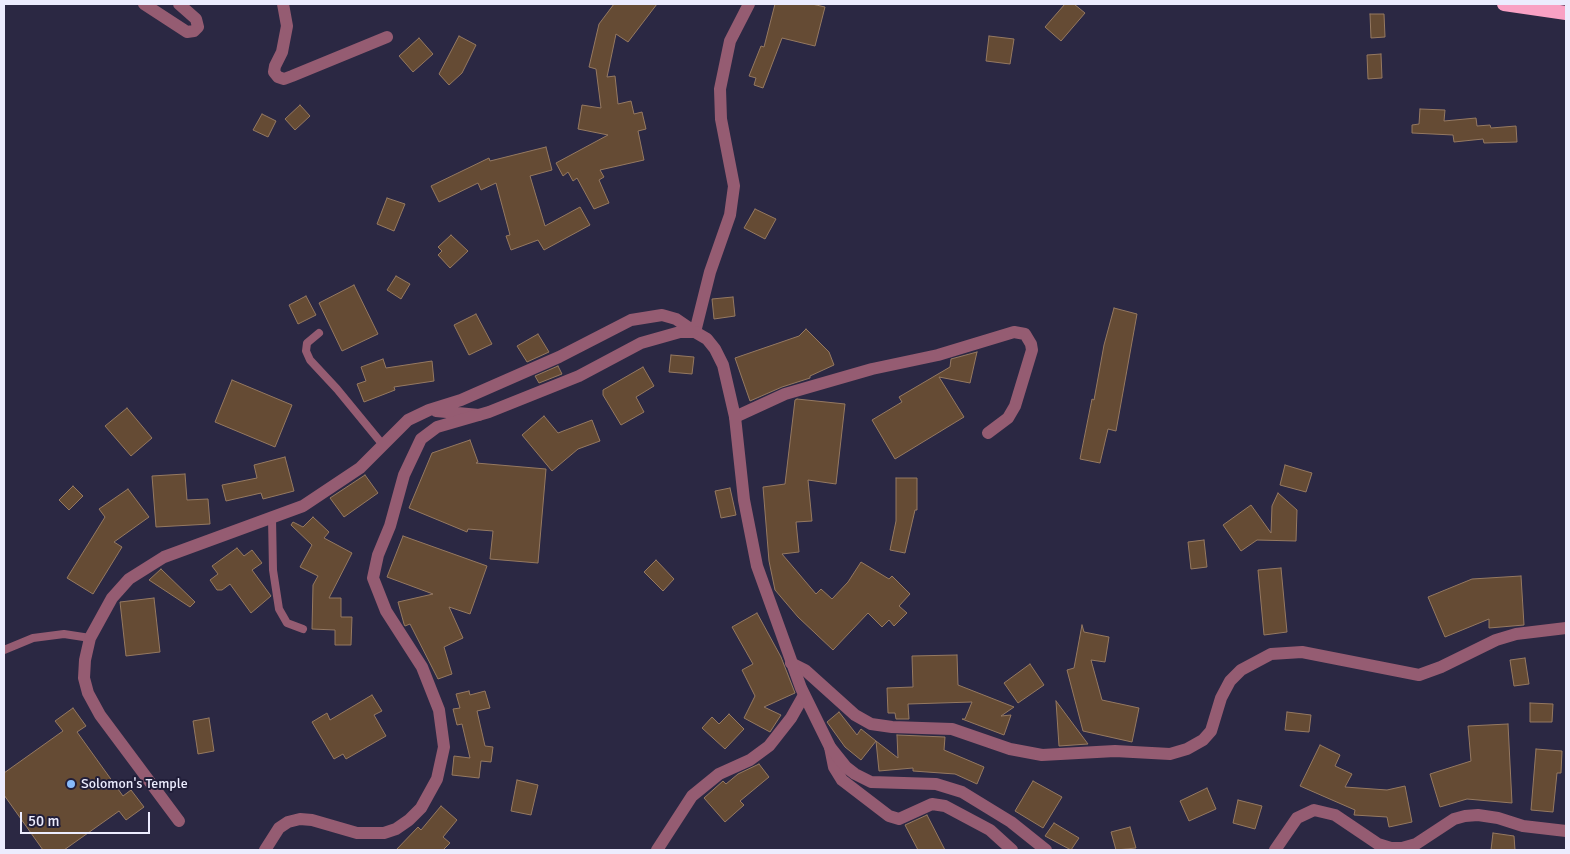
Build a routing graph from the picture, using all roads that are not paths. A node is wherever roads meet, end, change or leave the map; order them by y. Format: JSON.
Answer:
{"nodes":[{"id":1,"x":144,"y":4,"type":"edge"},
{"id":2,"x":179,"y":4,"type":"edge"},
{"id":3,"x":283,"y":4,"type":"edge"},
{"id":4,"x":749,"y":4,"type":"edge"},
{"id":5,"x":1504,"y":4,"type":"edge"},
{"id":6,"x":1566,"y":13,"type":"edge"},
{"id":7,"x":387,"y":37,"type":"dead end"},
{"id":8,"x":695,"y":332,"type":"junction"},
{"id":9,"x":319,"y":333,"type":"dead end"},
{"id":10,"x":429,"y":410,"type":"junction"},
{"id":11,"x":480,"y":415,"type":"junction"},
{"id":12,"x":735,"y":417,"type":"junction"},
{"id":13,"x":988,"y":433,"type":"dead end"},
{"id":14,"x":383,"y":446,"type":"junction"},
{"id":15,"x":272,"y":518,"type":"junction"},
{"id":16,"x":1566,"y":628,"type":"edge"},
{"id":17,"x":303,"y":629,"type":"dead end"},
{"id":18,"x":90,"y":638,"type":"junction"},
{"id":19,"x":4,"y":650,"type":"edge"},
{"id":20,"x":791,"y":663,"type":"junction"},
{"id":21,"x":804,"y":695,"type":"junction"},
{"id":22,"x":830,"y":746,"type":"junction"},
{"id":23,"x":179,"y":821,"type":"dead end"},
{"id":24,"x":1566,"y":831,"type":"edge"},
{"id":25,"x":265,"y":850,"type":"edge"},
{"id":26,"x":657,"y":850,"type":"edge"},
{"id":27,"x":1012,"y":850,"type":"edge"},
{"id":28,"x":1046,"y":850,"type":"edge"},
{"id":29,"x":1275,"y":850,"type":"edge"}],
"edges":[{"from":1,"to":2,"type":"street"},
{"from":3,"to":7,"type":"street"},
{"from":4,"to":8,"type":"street"},
{"from":5,"to":6,"type":"highway"},
{"from":8,"to":10,"type":"street"},
{"from":8,"to":11,"type":"street"},
{"from":8,"to":12,"type":"street"},
{"from":9,"to":14,"type":"lane"},
{"from":10,"to":11,"type":"street"},
{"from":10,"to":14,"type":"street"},
{"from":11,"to":25,"type":"street"},
{"from":12,"to":13,"type":"street"},
{"from":12,"to":20,"type":"street"},
{"from":14,"to":15,"type":"street"},
{"from":15,"to":17,"type":"lane"},
{"from":15,"to":18,"type":"street"},
{"from":16,"to":20,"type":"street"},
{"from":18,"to":19,"type":"lane"},
{"from":18,"to":23,"type":"street"},
{"from":20,"to":21,"type":"street"},
{"from":21,"to":22,"type":"street"},
{"from":21,"to":26,"type":"street"},
{"from":22,"to":27,"type":"street"},
{"from":22,"to":28,"type":"street"},
{"from":24,"to":29,"type":"street"}]}
